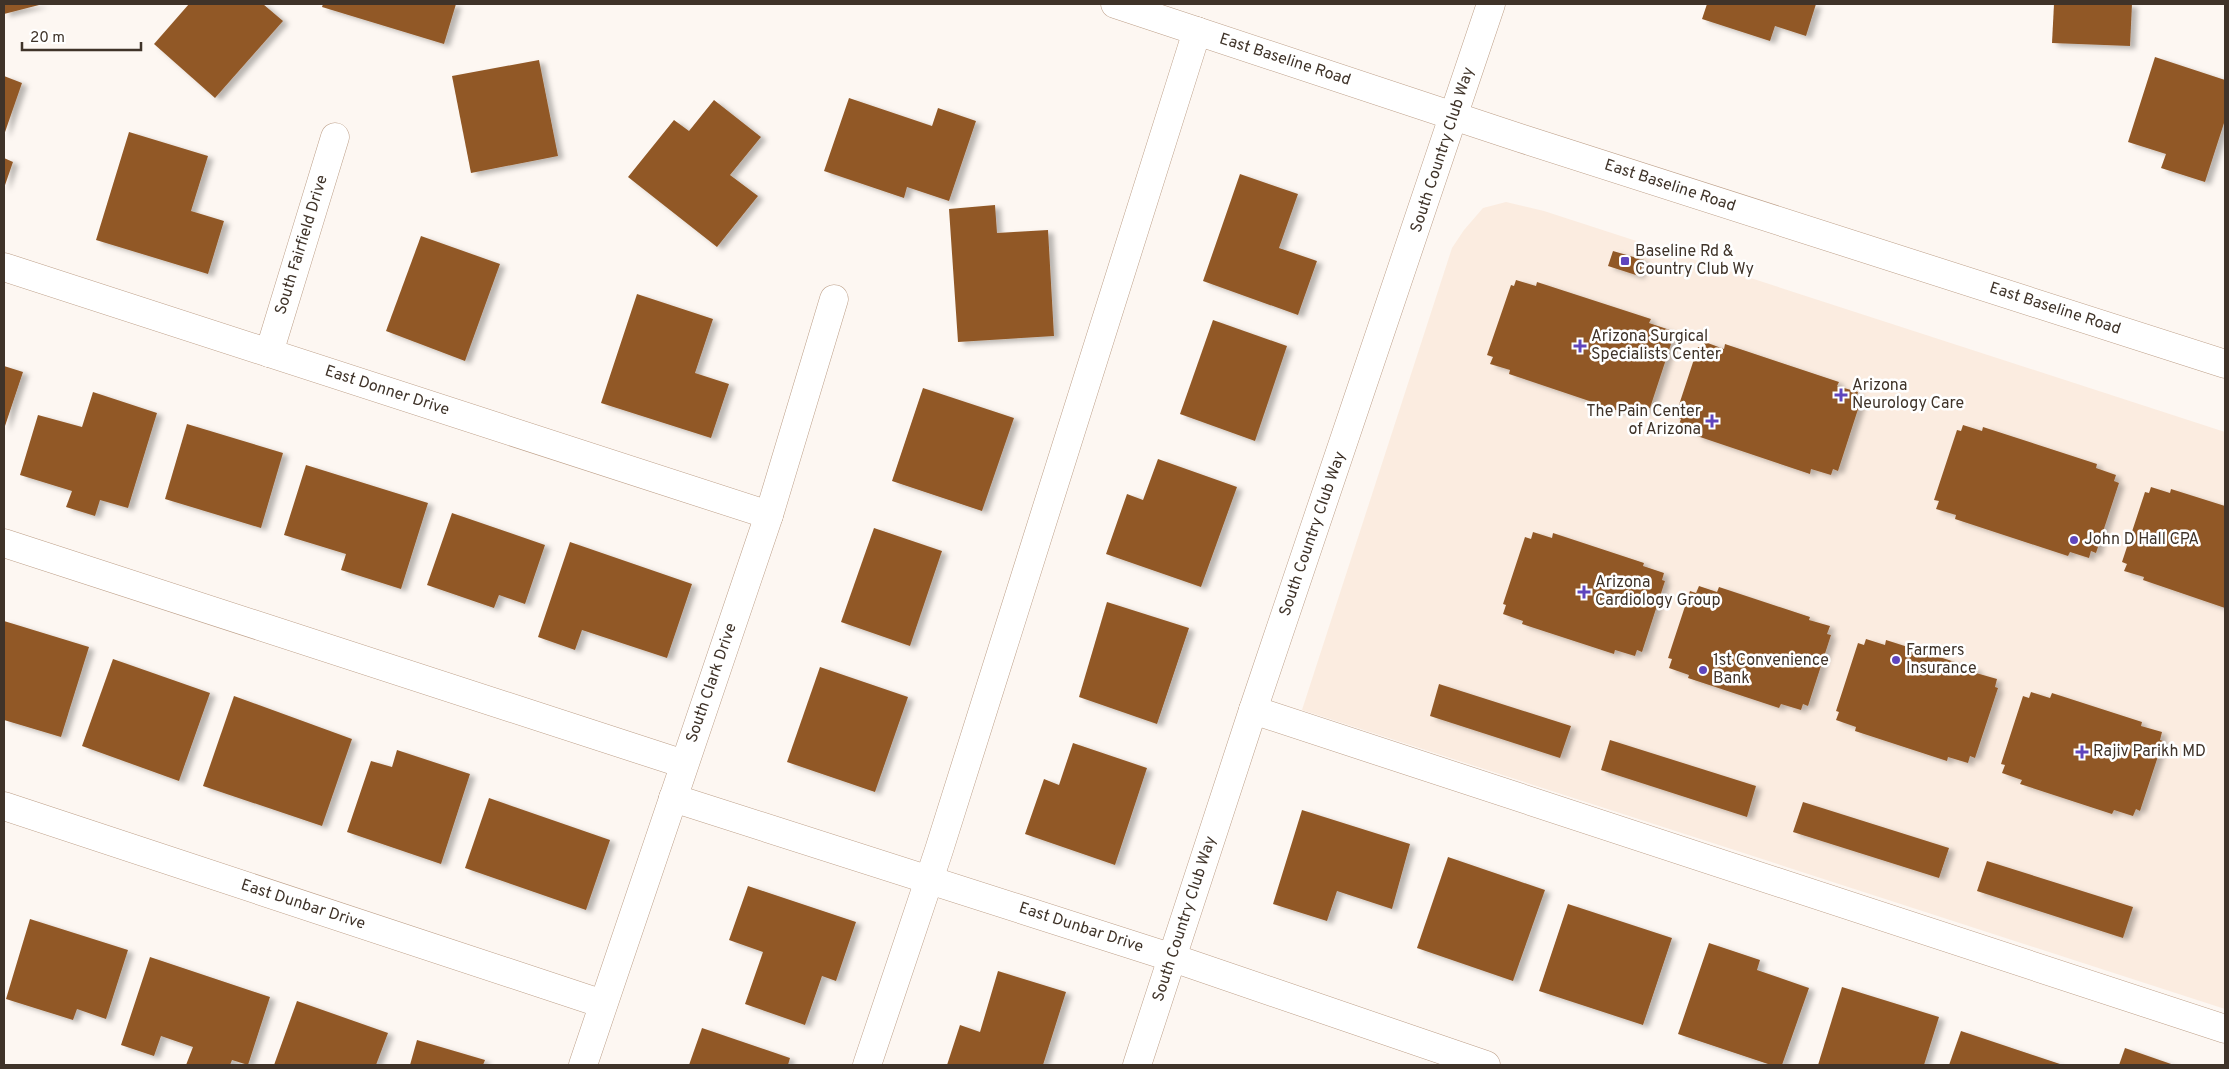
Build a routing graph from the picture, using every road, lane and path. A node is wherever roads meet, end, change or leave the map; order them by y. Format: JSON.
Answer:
{"nodes":[{"id":1,"x":1115,"y":4,"type":"edge"},
{"id":2,"x":1491,"y":4,"type":"edge"},
{"id":3,"x":1198,"y":31,"type":"junction"},
{"id":4,"x":1454,"y":116,"type":"junction"},
{"id":5,"x":335,"y":137,"type":"dead end"},
{"id":6,"x":4,"y":267,"type":"edge"},
{"id":7,"x":834,"y":299,"type":"dead end"},
{"id":8,"x":270,"y":353,"type":"junction"},
{"id":9,"x":2225,"y":364,"type":"edge"},
{"id":10,"x":769,"y":515,"type":"junction"},
{"id":11,"x":4,"y":543,"type":"edge"},
{"id":12,"x":1253,"y":710,"type":"junction"},
{"id":13,"x":684,"y":764,"type":"junction"},
{"id":14,"x":674,"y":798,"type":"junction"},
{"id":15,"x":4,"y":806,"type":"edge"},
{"id":16,"x":929,"y":879,"type":"junction"},
{"id":17,"x":1173,"y":958,"type":"junction"},
{"id":18,"x":603,"y":1004,"type":"junction"},
{"id":19,"x":2225,"y":1029,"type":"edge"},
{"id":20,"x":1435,"y":1057,"type":"edge"},
{"id":21,"x":583,"y":1065,"type":"edge"},
{"id":22,"x":867,"y":1065,"type":"edge"},
{"id":23,"x":1137,"y":1065,"type":"edge"},
{"id":24,"x":1486,"y":1065,"type":"edge"}],
"edges":[{"from":1,"to":3,"type":"street","name":"East Baseline Road"},
{"from":2,"to":4,"type":"street","name":"South Country Club Way"},
{"from":3,"to":4,"type":"street","name":"East Baseline Road"},
{"from":3,"to":16,"type":"street"},
{"from":4,"to":9,"type":"street","name":"East Baseline Road"},
{"from":4,"to":12,"type":"street","name":"South Country Club Way"},
{"from":5,"to":8,"type":"street","name":"South Fairfield Drive"},
{"from":6,"to":8,"type":"street","name":"East Donner Drive"},
{"from":7,"to":10,"type":"street","name":"South Clark Drive"},
{"from":8,"to":10,"type":"street","name":"East Donner Drive"},
{"from":10,"to":13,"type":"street","name":"South Clark Drive"},
{"from":11,"to":13,"type":"street"},
{"from":12,"to":17,"type":"street","name":"South Country Club Way"},
{"from":12,"to":19,"type":"street"},
{"from":13,"to":14,"type":"street","name":"South Clark Drive"},
{"from":14,"to":16,"type":"street","name":"East Dunbar Drive"},
{"from":14,"to":18,"type":"street","name":"South Clark Drive"},
{"from":15,"to":18,"type":"street","name":"East Dunbar Drive"},
{"from":16,"to":17,"type":"street","name":"East Dunbar Drive"},
{"from":16,"to":22,"type":"street"},
{"from":17,"to":20,"type":"street","name":"East Dunbar Drive"},
{"from":17,"to":23,"type":"street","name":"South Country Club Way"},
{"from":18,"to":21,"type":"street","name":"South Clark Drive"},
{"from":20,"to":24,"type":"street","name":"East Dunbar Drive"}]}
